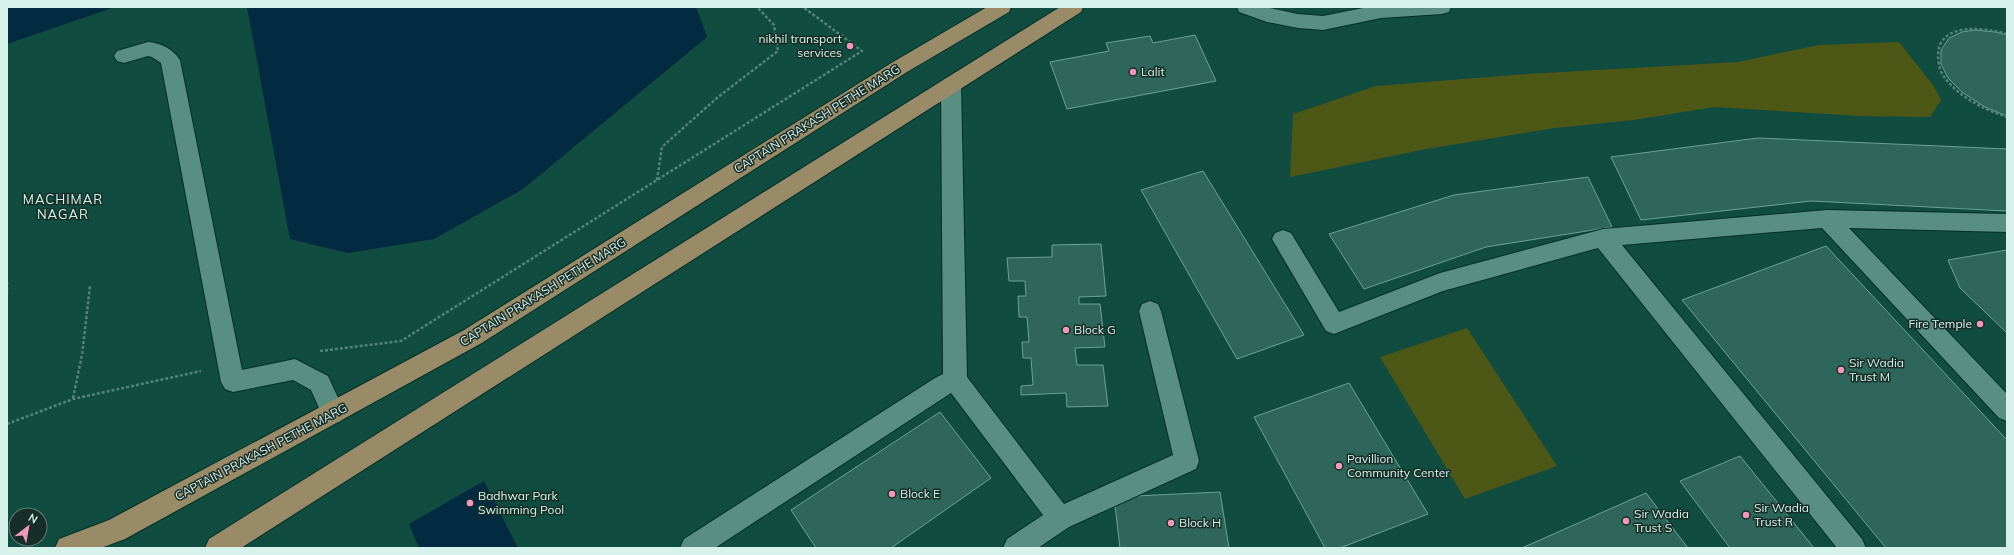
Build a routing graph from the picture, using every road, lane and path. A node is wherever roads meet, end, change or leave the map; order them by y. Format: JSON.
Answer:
{"nodes":[{"id":1,"x":757,"y":7,"type":"edge"},
{"id":2,"x":803,"y":7,"type":"edge"},
{"id":3,"x":1002,"y":7,"type":"edge"},
{"id":4,"x":1074,"y":7,"type":"edge"},
{"id":5,"x":1247,"y":7,"type":"edge"},
{"id":6,"x":1360,"y":7,"type":"edge"},
{"id":7,"x":1442,"y":7,"type":"edge"},
{"id":8,"x":1381,"y":11,"type":"junction"},
{"id":9,"x":2007,"y":34,"type":"edge"},
{"id":10,"x":124,"y":56,"type":"dead end"},
{"id":11,"x":951,"y":84,"type":"junction"},
{"id":12,"x":2007,"y":117,"type":"edge"},
{"id":13,"x":657,"y":180,"type":"junction"},
{"id":14,"x":1827,"y":219,"type":"junction"},
{"id":15,"x":2007,"y":223,"type":"edge"},
{"id":16,"x":1603,"y":238,"type":"junction"},
{"id":17,"x":1283,"y":239,"type":"dead end"},
{"id":18,"x":7,"y":282,"type":"edge"},
{"id":19,"x":90,"y":286,"type":"dead end"},
{"id":20,"x":7,"y":293,"type":"edge"},
{"id":21,"x":1150,"y":311,"type":"dead end"},
{"id":22,"x":318,"y":352,"type":"dead end"},
{"id":23,"x":229,"y":365,"type":"junction"},
{"id":24,"x":955,"y":380,"type":"junction"},
{"id":25,"x":73,"y":398,"type":"junction"},
{"id":26,"x":2007,"y":410,"type":"edge"},
{"id":27,"x":333,"y":413,"type":"junction"},
{"id":28,"x":7,"y":424,"type":"edge"},
{"id":29,"x":1060,"y":518,"type":"junction"},
{"id":30,"x":112,"y":539,"type":"edge"},
{"id":31,"x":68,"y":548,"type":"edge"},
{"id":32,"x":218,"y":548,"type":"edge"},
{"id":33,"x":693,"y":548,"type":"edge"},
{"id":34,"x":1016,"y":548,"type":"edge"},
{"id":35,"x":1853,"y":548,"type":"edge"}],
"edges":[{"from":1,"to":13,"type":"path"},
{"from":2,"to":13,"type":"path"},
{"from":3,"to":27,"type":"main road","name":"CAPTAIN PRAKASH PETHE MARG"},
{"from":4,"to":11,"type":"main road"},
{"from":5,"to":8,"type":"street"},
{"from":6,"to":8,"type":"street"},
{"from":7,"to":8,"type":"street"},
{"from":9,"to":12,"type":"path"},
{"from":10,"to":23,"type":"street"},
{"from":11,"to":24,"type":"street"},
{"from":11,"to":32,"type":"main road"},
{"from":13,"to":22,"type":"path"},
{"from":14,"to":15,"type":"street"},
{"from":14,"to":16,"type":"street"},
{"from":14,"to":26,"type":"street"},
{"from":16,"to":17,"type":"street"},
{"from":16,"to":35,"type":"street"},
{"from":18,"to":20,"type":"path"},
{"from":19,"to":25,"type":"path"},
{"from":21,"to":29,"type":"street"},
{"from":23,"to":25,"type":"path"},
{"from":23,"to":27,"type":"street"},
{"from":24,"to":29,"type":"street"},
{"from":24,"to":33,"type":"street"},
{"from":25,"to":28,"type":"path"},
{"from":27,"to":30,"type":"main road","name":"CAPTAIN PRAKASH PETHE MARG"},
{"from":29,"to":34,"type":"street"},
{"from":30,"to":31,"type":"main road","name":"CAPTAIN PRAKASH PETHE MARG"}]}
